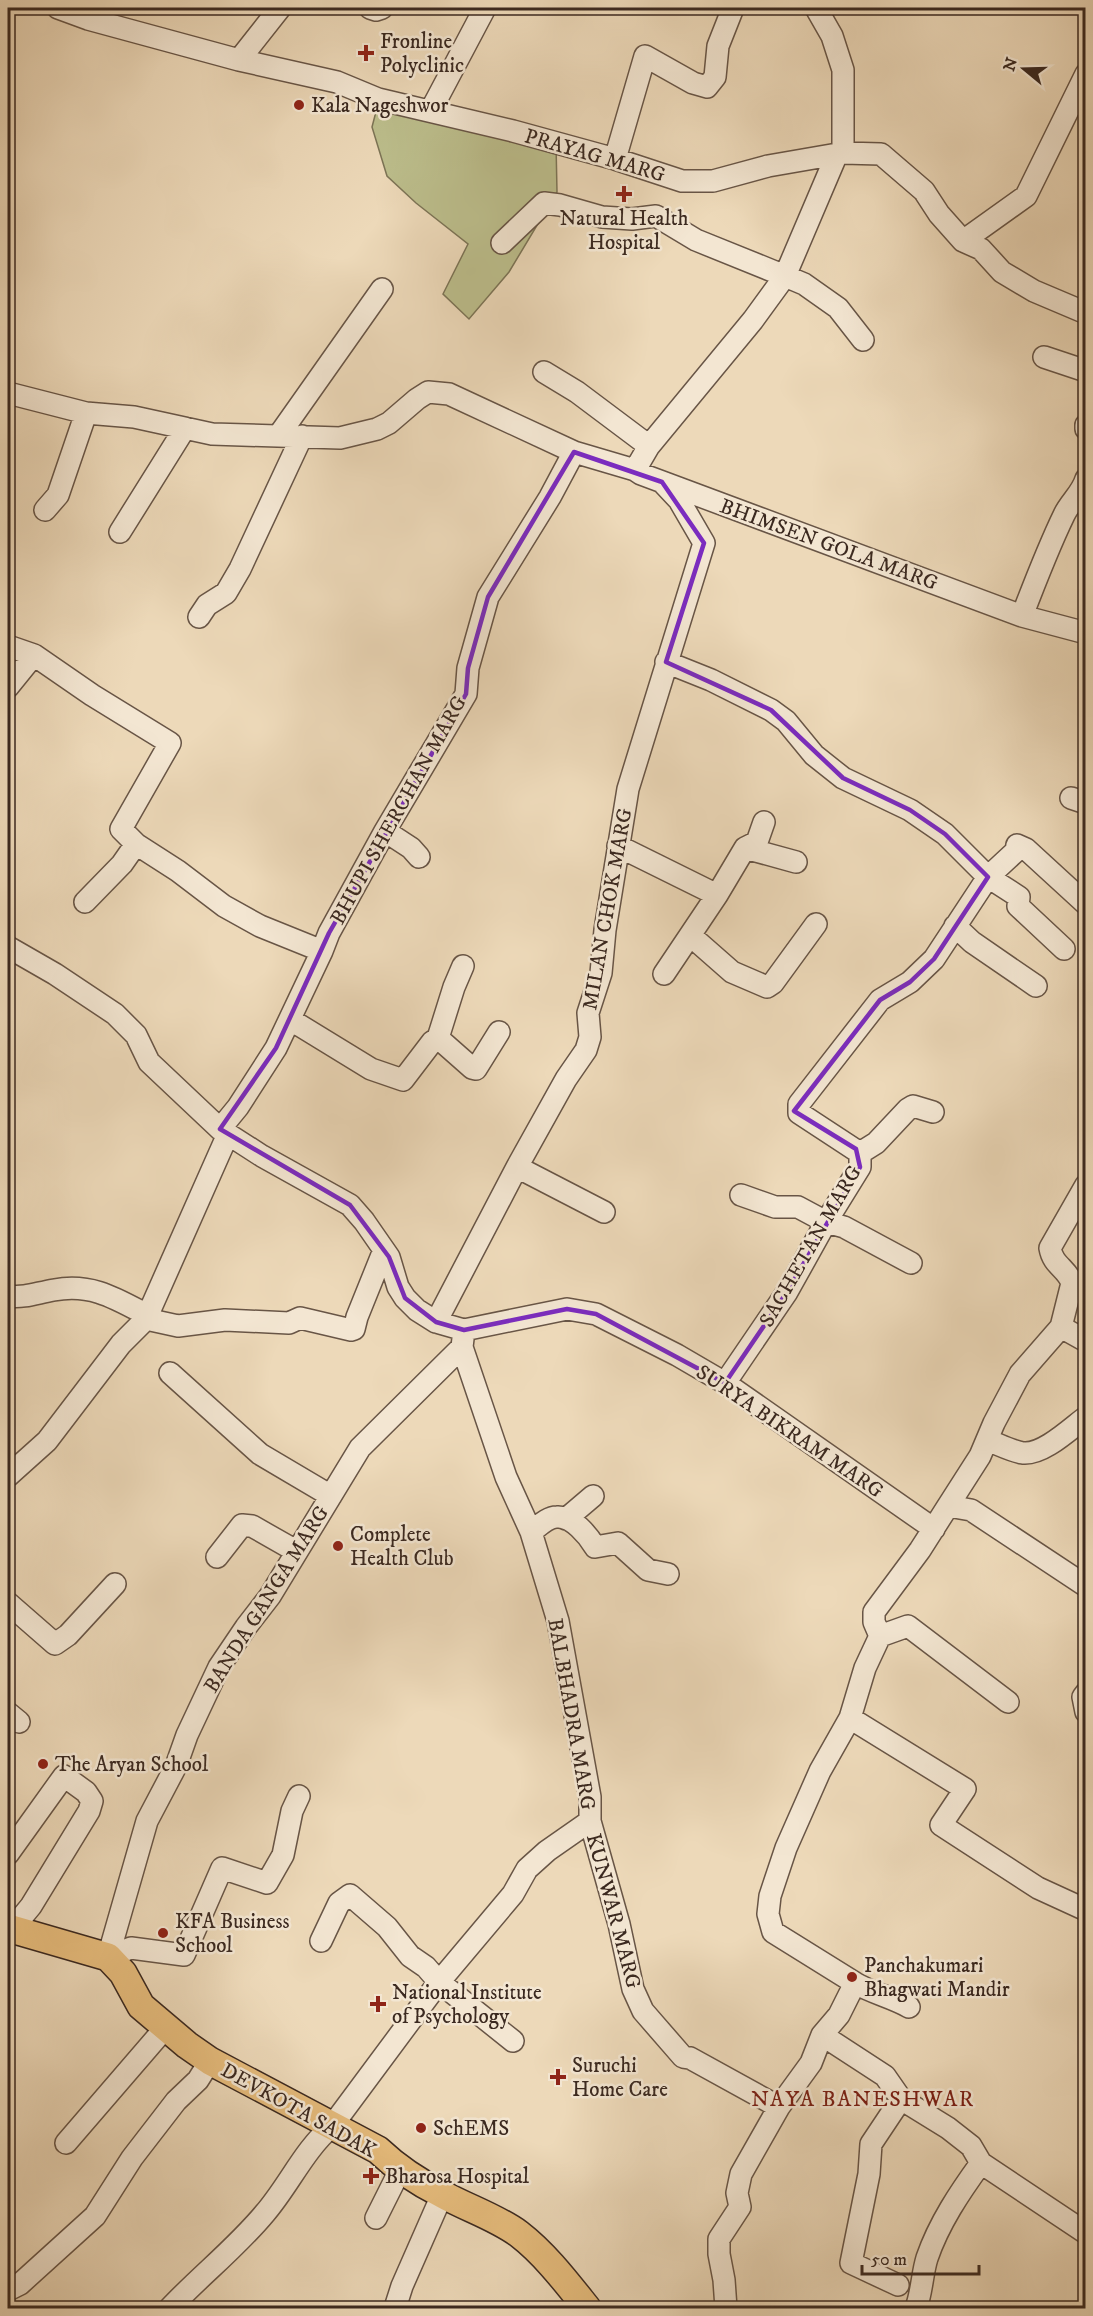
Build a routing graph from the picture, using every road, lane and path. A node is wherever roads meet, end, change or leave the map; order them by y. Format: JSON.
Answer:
{"nodes":[{"id":1,"x":58,"y":8,"type":"edge"},
{"id":2,"x":280,"y":8,"type":"edge"},
{"id":3,"x":370,"y":8,"type":"edge"},
{"id":4,"x":382,"y":8,"type":"edge"},
{"id":5,"x":485,"y":8,"type":"edge"},
{"id":6,"x":733,"y":8,"type":"edge"},
{"id":7,"x":816,"y":8,"type":"edge"},
{"id":8,"x":239,"y":60,"type":"junction"},
{"id":9,"x":1086,"y":74,"type":"edge"},
{"id":10,"x":431,"y":110,"type":"junction"},
{"id":11,"x":840,"y":154,"type":"junction"},
{"id":12,"x":615,"y":159,"type":"junction"},
{"id":13,"x":963,"y":241,"type":"junction"},
{"id":14,"x":502,"y":243,"type":"dead end"},
{"id":15,"x":783,"y":279,"type":"junction"},
{"id":16,"x":382,"y":289,"type":"dead end"},
{"id":17,"x":1086,"y":313,"type":"edge"},
{"id":18,"x":863,"y":340,"type":"dead end"},
{"id":19,"x":1044,"y":357,"type":"dead end"},
{"id":20,"x":1086,"y":371,"type":"edge"},
{"id":21,"x":544,"y":372,"type":"dead end"},
{"id":22,"x":8,"y":393,"type":"edge"},
{"id":23,"x":86,"y":413,"type":"junction"},
{"id":24,"x":185,"y":428,"type":"junction"},
{"id":25,"x":279,"y":435,"type":"junction"},
{"id":26,"x":302,"y":436,"type":"junction"},
{"id":27,"x":649,"y":446,"type":"junction"},
{"id":28,"x":574,"y":452,"type":"junction"},
{"id":29,"x":635,"y":470,"type":"junction"},
{"id":30,"x":1086,"y":479,"type":"edge"},
{"id":31,"x":662,"y":482,"type":"junction"},
{"id":32,"x":45,"y":510,"type":"dead end"},
{"id":33,"x":120,"y":532,"type":"dead end"},
{"id":34,"x":1022,"y":616,"type":"junction"},
{"id":35,"x":199,"y":617,"type":"dead end"},
{"id":36,"x":1086,"y":633,"type":"edge"},
{"id":37,"x":8,"y":646,"type":"edge"},
{"id":38,"x":34,"y":655,"type":"junction"},
{"id":39,"x":666,"y":662,"type":"junction"},
{"id":40,"x":8,"y":687,"type":"edge"},
{"id":41,"x":764,"y":822,"type":"dead end"},
{"id":42,"x":385,"y":831,"type":"junction"},
{"id":43,"x":136,"y":844,"type":"junction"},
{"id":44,"x":618,"y":846,"type":"junction"},
{"id":45,"x":745,"y":848,"type":"junction"},
{"id":46,"x":419,"y":857,"type":"dead end"},
{"id":47,"x":796,"y":862,"type":"dead end"},
{"id":48,"x":988,"y":877,"type":"junction"},
{"id":49,"x":717,"y":895,"type":"junction"},
{"id":50,"x":85,"y":902,"type":"dead end"},
{"id":51,"x":1086,"y":904,"type":"edge"},
{"id":52,"x":816,"y":924,"type":"dead end"},
{"id":53,"x":955,"y":926,"type":"junction"},
{"id":54,"x":691,"y":936,"type":"junction"},
{"id":55,"x":8,"y":947,"type":"edge"},
{"id":56,"x":1064,"y":950,"type":"dead end"},
{"id":57,"x":322,"y":951,"type":"junction"},
{"id":58,"x":463,"y":966,"type":"dead end"},
{"id":59,"x":664,"y":974,"type":"dead end"},
{"id":60,"x":1036,"y":986,"type":"dead end"},
{"id":61,"x":291,"y":1020,"type":"junction"},
{"id":62,"x":499,"y":1032,"type":"dead end"},
{"id":63,"x":438,"y":1038,"type":"junction"},
{"id":64,"x":933,"y":1112,"type":"dead end"},
{"id":65,"x":224,"y":1131,"type":"junction"},
{"id":66,"x":860,"y":1153,"type":"junction"},
{"id":67,"x":517,"y":1167,"type":"junction"},
{"id":68,"x":1086,"y":1185,"type":"edge"},
{"id":69,"x":741,"y":1195,"type":"dead end"},
{"id":70,"x":604,"y":1212,"type":"dead end"},
{"id":71,"x":826,"y":1222,"type":"junction"},
{"id":72,"x":384,"y":1250,"type":"junction"},
{"id":73,"x":911,"y":1263,"type":"dead end"},
{"id":74,"x":8,"y":1296,"type":"edge"},
{"id":75,"x":146,"y":1317,"type":"junction"},
{"id":76,"x":436,"y":1322,"type":"junction"},
{"id":77,"x":1061,"y":1327,"type":"junction"},
{"id":78,"x":463,"y":1338,"type":"junction"},
{"id":79,"x":1086,"y":1341,"type":"edge"},
{"id":80,"x":170,"y":1373,"type":"dead end"},
{"id":81,"x":725,"y":1383,"type":"junction"},
{"id":82,"x":1086,"y":1417,"type":"edge"},
{"id":83,"x":987,"y":1440,"type":"junction"},
{"id":84,"x":8,"y":1476,"type":"edge"},
{"id":85,"x":331,"y":1496,"type":"junction"},
{"id":86,"x":593,"y":1496,"type":"dead end"},
{"id":87,"x":948,"y":1506,"type":"junction"},
{"id":88,"x":567,"y":1519,"type":"junction"},
{"id":89,"x":934,"y":1529,"type":"junction"},
{"id":90,"x":531,"y":1532,"type":"junction"},
{"id":91,"x":296,"y":1551,"type":"junction"},
{"id":92,"x":217,"y":1557,"type":"dead end"},
{"id":93,"x":668,"y":1574,"type":"dead end"},
{"id":94,"x":116,"y":1584,"type":"dead end"},
{"id":95,"x":1086,"y":1586,"type":"edge"},
{"id":96,"x":8,"y":1603,"type":"edge"},
{"id":97,"x":880,"y":1636,"type":"junction"},
{"id":98,"x":1086,"y":1693,"type":"edge"},
{"id":99,"x":1008,"y":1702,"type":"dead end"},
{"id":100,"x":1086,"y":1712,"type":"edge"},
{"id":101,"x":850,"y":1718,"type":"junction"},
{"id":102,"x":298,"y":1796,"type":"dead end"},
{"id":103,"x":590,"y":1821,"type":"junction"},
{"id":104,"x":8,"y":1854,"type":"edge"},
{"id":105,"x":1086,"y":1910,"type":"edge"},
{"id":106,"x":9,"y":1930,"type":"edge"},
{"id":107,"x":321,"y":1941,"type":"dead end"},
{"id":108,"x":108,"y":1957,"type":"junction"},
{"id":109,"x":439,"y":1982,"type":"junction"},
{"id":110,"x":855,"y":1983,"type":"junction"},
{"id":111,"x":909,"y":2007,"type":"dead end"},
{"id":112,"x":166,"y":2027,"type":"junction"},
{"id":113,"x":822,"y":2035,"type":"junction"},
{"id":114,"x":513,"y":2041,"type":"dead end"},
{"id":115,"x":210,"y":2061,"type":"junction"},
{"id":116,"x":901,"y":2098,"type":"junction"},
{"id":117,"x":779,"y":2108,"type":"junction"},
{"id":118,"x":332,"y":2126,"type":"junction"},
{"id":119,"x":66,"y":2143,"type":"dead end"},
{"id":120,"x":981,"y":2163,"type":"junction"},
{"id":121,"x":400,"y":2170,"type":"junction"},
{"id":122,"x":442,"y":2195,"type":"junction"},
{"id":123,"x":376,"y":2218,"type":"dead end"},
{"id":124,"x":1086,"y":2233,"type":"edge"},
{"id":125,"x":898,"y":2284,"type":"dead end"},
{"id":126,"x":8,"y":2289,"type":"edge"},
{"id":127,"x":583,"y":2307,"type":"edge"},
{"id":128,"x":170,"y":2308,"type":"edge"},
{"id":129,"x":395,"y":2308,"type":"edge"},
{"id":130,"x":726,"y":2308,"type":"edge"},
{"id":131,"x":916,"y":2308,"type":"edge"}],
"edges":[{"from":1,"to":8,"type":"street","name":"PRAYAG MARG"},
{"from":2,"to":8,"type":"street"},
{"from":3,"to":4,"type":"street"},
{"from":5,"to":10,"type":"street"},
{"from":6,"to":12,"type":"street"},
{"from":7,"to":11,"type":"street"},
{"from":8,"to":10,"type":"street","name":"PRAYAG MARG"},
{"from":9,"to":13,"type":"street"},
{"from":10,"to":12,"type":"street","name":"PRAYAG MARG"},
{"from":11,"to":12,"type":"street","name":"PRAYAG MARG"},
{"from":11,"to":13,"type":"street","name":"PRAYAG MARG"},
{"from":11,"to":15,"type":"street"},
{"from":13,"to":17,"type":"street","name":"PRAYAG MARG"},
{"from":14,"to":15,"type":"street"},
{"from":15,"to":18,"type":"street"},
{"from":15,"to":27,"type":"street"},
{"from":16,"to":25,"type":"street"},
{"from":19,"to":20,"type":"street"},
{"from":21,"to":27,"type":"street"},
{"from":22,"to":23,"type":"street"},
{"from":23,"to":24,"type":"street"},
{"from":23,"to":32,"type":"street"},
{"from":24,"to":25,"type":"street"},
{"from":24,"to":33,"type":"street"},
{"from":25,"to":26,"type":"street"},
{"from":26,"to":28,"type":"street","name":"BHIMSEN GOLA MARG"},
{"from":26,"to":35,"type":"street"},
{"from":27,"to":29,"type":"street"},
{"from":28,"to":29,"type":"street","name":"BHIMSEN GOLA MARG"},
{"from":28,"to":42,"type":"street","name":"BHUPI SHERCHAN MARG"},
{"from":29,"to":31,"type":"street","name":"BHIMSEN GOLA MARG"},
{"from":30,"to":34,"type":"street"},
{"from":31,"to":34,"type":"street","name":"BHIMSEN GOLA MARG"},
{"from":31,"to":39,"type":"street","name":"MILAN CHOK MARG"},
{"from":34,"to":36,"type":"street","name":"BHIMSEN GOLA MARG"},
{"from":37,"to":38,"type":"street"},
{"from":38,"to":40,"type":"street"},
{"from":38,"to":43,"type":"street"},
{"from":39,"to":44,"type":"street","name":"MILAN CHOK MARG"},
{"from":39,"to":48,"type":"street"},
{"from":41,"to":45,"type":"street"},
{"from":42,"to":46,"type":"street"},
{"from":42,"to":57,"type":"street","name":"BHUPI SHERCHAN MARG"},
{"from":43,"to":50,"type":"street"},
{"from":43,"to":57,"type":"street"},
{"from":44,"to":49,"type":"street"},
{"from":44,"to":67,"type":"street","name":"MILAN CHOK MARG"},
{"from":45,"to":47,"type":"street"},
{"from":45,"to":49,"type":"street"},
{"from":48,"to":51,"type":"street","name":"SACHETAN MARG"},
{"from":48,"to":53,"type":"street","name":"SACHETAN MARG"},
{"from":48,"to":56,"type":"street"},
{"from":49,"to":54,"type":"street"},
{"from":52,"to":54,"type":"street"},
{"from":53,"to":60,"type":"street"},
{"from":53,"to":66,"type":"street","name":"SACHETAN MARG"},
{"from":54,"to":59,"type":"street"},
{"from":55,"to":65,"type":"street"},
{"from":57,"to":61,"type":"street","name":"BHUPI SHERCHAN MARG"},
{"from":58,"to":63,"type":"street"},
{"from":61,"to":63,"type":"street"},
{"from":61,"to":65,"type":"street","name":"BHUPI SHERCHAN MARG"},
{"from":62,"to":63,"type":"street"},
{"from":64,"to":66,"type":"street"},
{"from":65,"to":72,"type":"street"},
{"from":65,"to":75,"type":"street","name":"BHUPI SHERCHAN MARG"},
{"from":66,"to":71,"type":"street","name":"SACHETAN MARG"},
{"from":67,"to":70,"type":"street"},
{"from":67,"to":76,"type":"street","name":"MILAN CHOK MARG"},
{"from":68,"to":77,"type":"street"},
{"from":69,"to":71,"type":"street"},
{"from":71,"to":73,"type":"street"},
{"from":71,"to":81,"type":"street","name":"SACHETAN MARG"},
{"from":72,"to":75,"type":"street"},
{"from":72,"to":76,"type":"street"},
{"from":74,"to":75,"type":"street"},
{"from":75,"to":84,"type":"street","name":"BHUPI SHERCHAN MARG"},
{"from":76,"to":78,"type":"street"},
{"from":77,"to":79,"type":"street"},
{"from":77,"to":83,"type":"street"},
{"from":78,"to":81,"type":"street","name":"SURYA BIKRAM MARG"},
{"from":78,"to":85,"type":"street","name":"BANDA GANGA MARG"},
{"from":78,"to":90,"type":"street","name":"BALBHADRA MARG"},
{"from":80,"to":85,"type":"street"},
{"from":81,"to":89,"type":"street","name":"SURYA BIKRAM MARG"},
{"from":82,"to":83,"type":"street"},
{"from":83,"to":87,"type":"street"},
{"from":85,"to":91,"type":"street","name":"BANDA GANGA MARG"},
{"from":86,"to":88,"type":"street"},
{"from":87,"to":89,"type":"street"},
{"from":87,"to":95,"type":"street"},
{"from":88,"to":90,"type":"street"},
{"from":88,"to":93,"type":"street"},
{"from":89,"to":97,"type":"street"},
{"from":90,"to":103,"type":"street","name":"BALBHADRA MARG"},
{"from":91,"to":92,"type":"street"},
{"from":91,"to":108,"type":"street","name":"BANDA GANGA MARG"},
{"from":94,"to":96,"type":"street"},
{"from":97,"to":99,"type":"street"},
{"from":97,"to":101,"type":"street"},
{"from":98,"to":100,"type":"street"},
{"from":101,"to":105,"type":"street"},
{"from":101,"to":110,"type":"street"},
{"from":102,"to":108,"type":"street"},
{"from":103,"to":109,"type":"street","name":"BALBHADRA MARG"},
{"from":103,"to":117,"type":"street","name":"KUNWAR MARG"},
{"from":104,"to":106,"type":"street"},
{"from":106,"to":108,"type":"main road"},
{"from":107,"to":109,"type":"street"},
{"from":108,"to":112,"type":"main road","name":"DEVKOTA SADAK"},
{"from":109,"to":114,"type":"street"},
{"from":109,"to":118,"type":"street","name":"BALBHADRA MARG"},
{"from":110,"to":111,"type":"street"},
{"from":110,"to":113,"type":"street"},
{"from":112,"to":115,"type":"main road","name":"DEVKOTA SADAK"},
{"from":112,"to":119,"type":"street"},
{"from":113,"to":116,"type":"street"},
{"from":113,"to":117,"type":"street"},
{"from":115,"to":118,"type":"main road","name":"DEVKOTA SADAK"},
{"from":115,"to":126,"type":"street"},
{"from":116,"to":120,"type":"street"},
{"from":116,"to":125,"type":"street"},
{"from":117,"to":130,"type":"street"},
{"from":118,"to":121,"type":"main road","name":"DEVKOTA SADAK"},
{"from":118,"to":128,"type":"street","name":"BALBHADRA MARG"},
{"from":120,"to":124,"type":"street"},
{"from":120,"to":131,"type":"street"},
{"from":121,"to":122,"type":"main road","name":"DEVKOTA SADAK"},
{"from":121,"to":123,"type":"street"},
{"from":122,"to":127,"type":"main road","name":"DEVKOTA SADAK"},
{"from":122,"to":129,"type":"street"}]}
